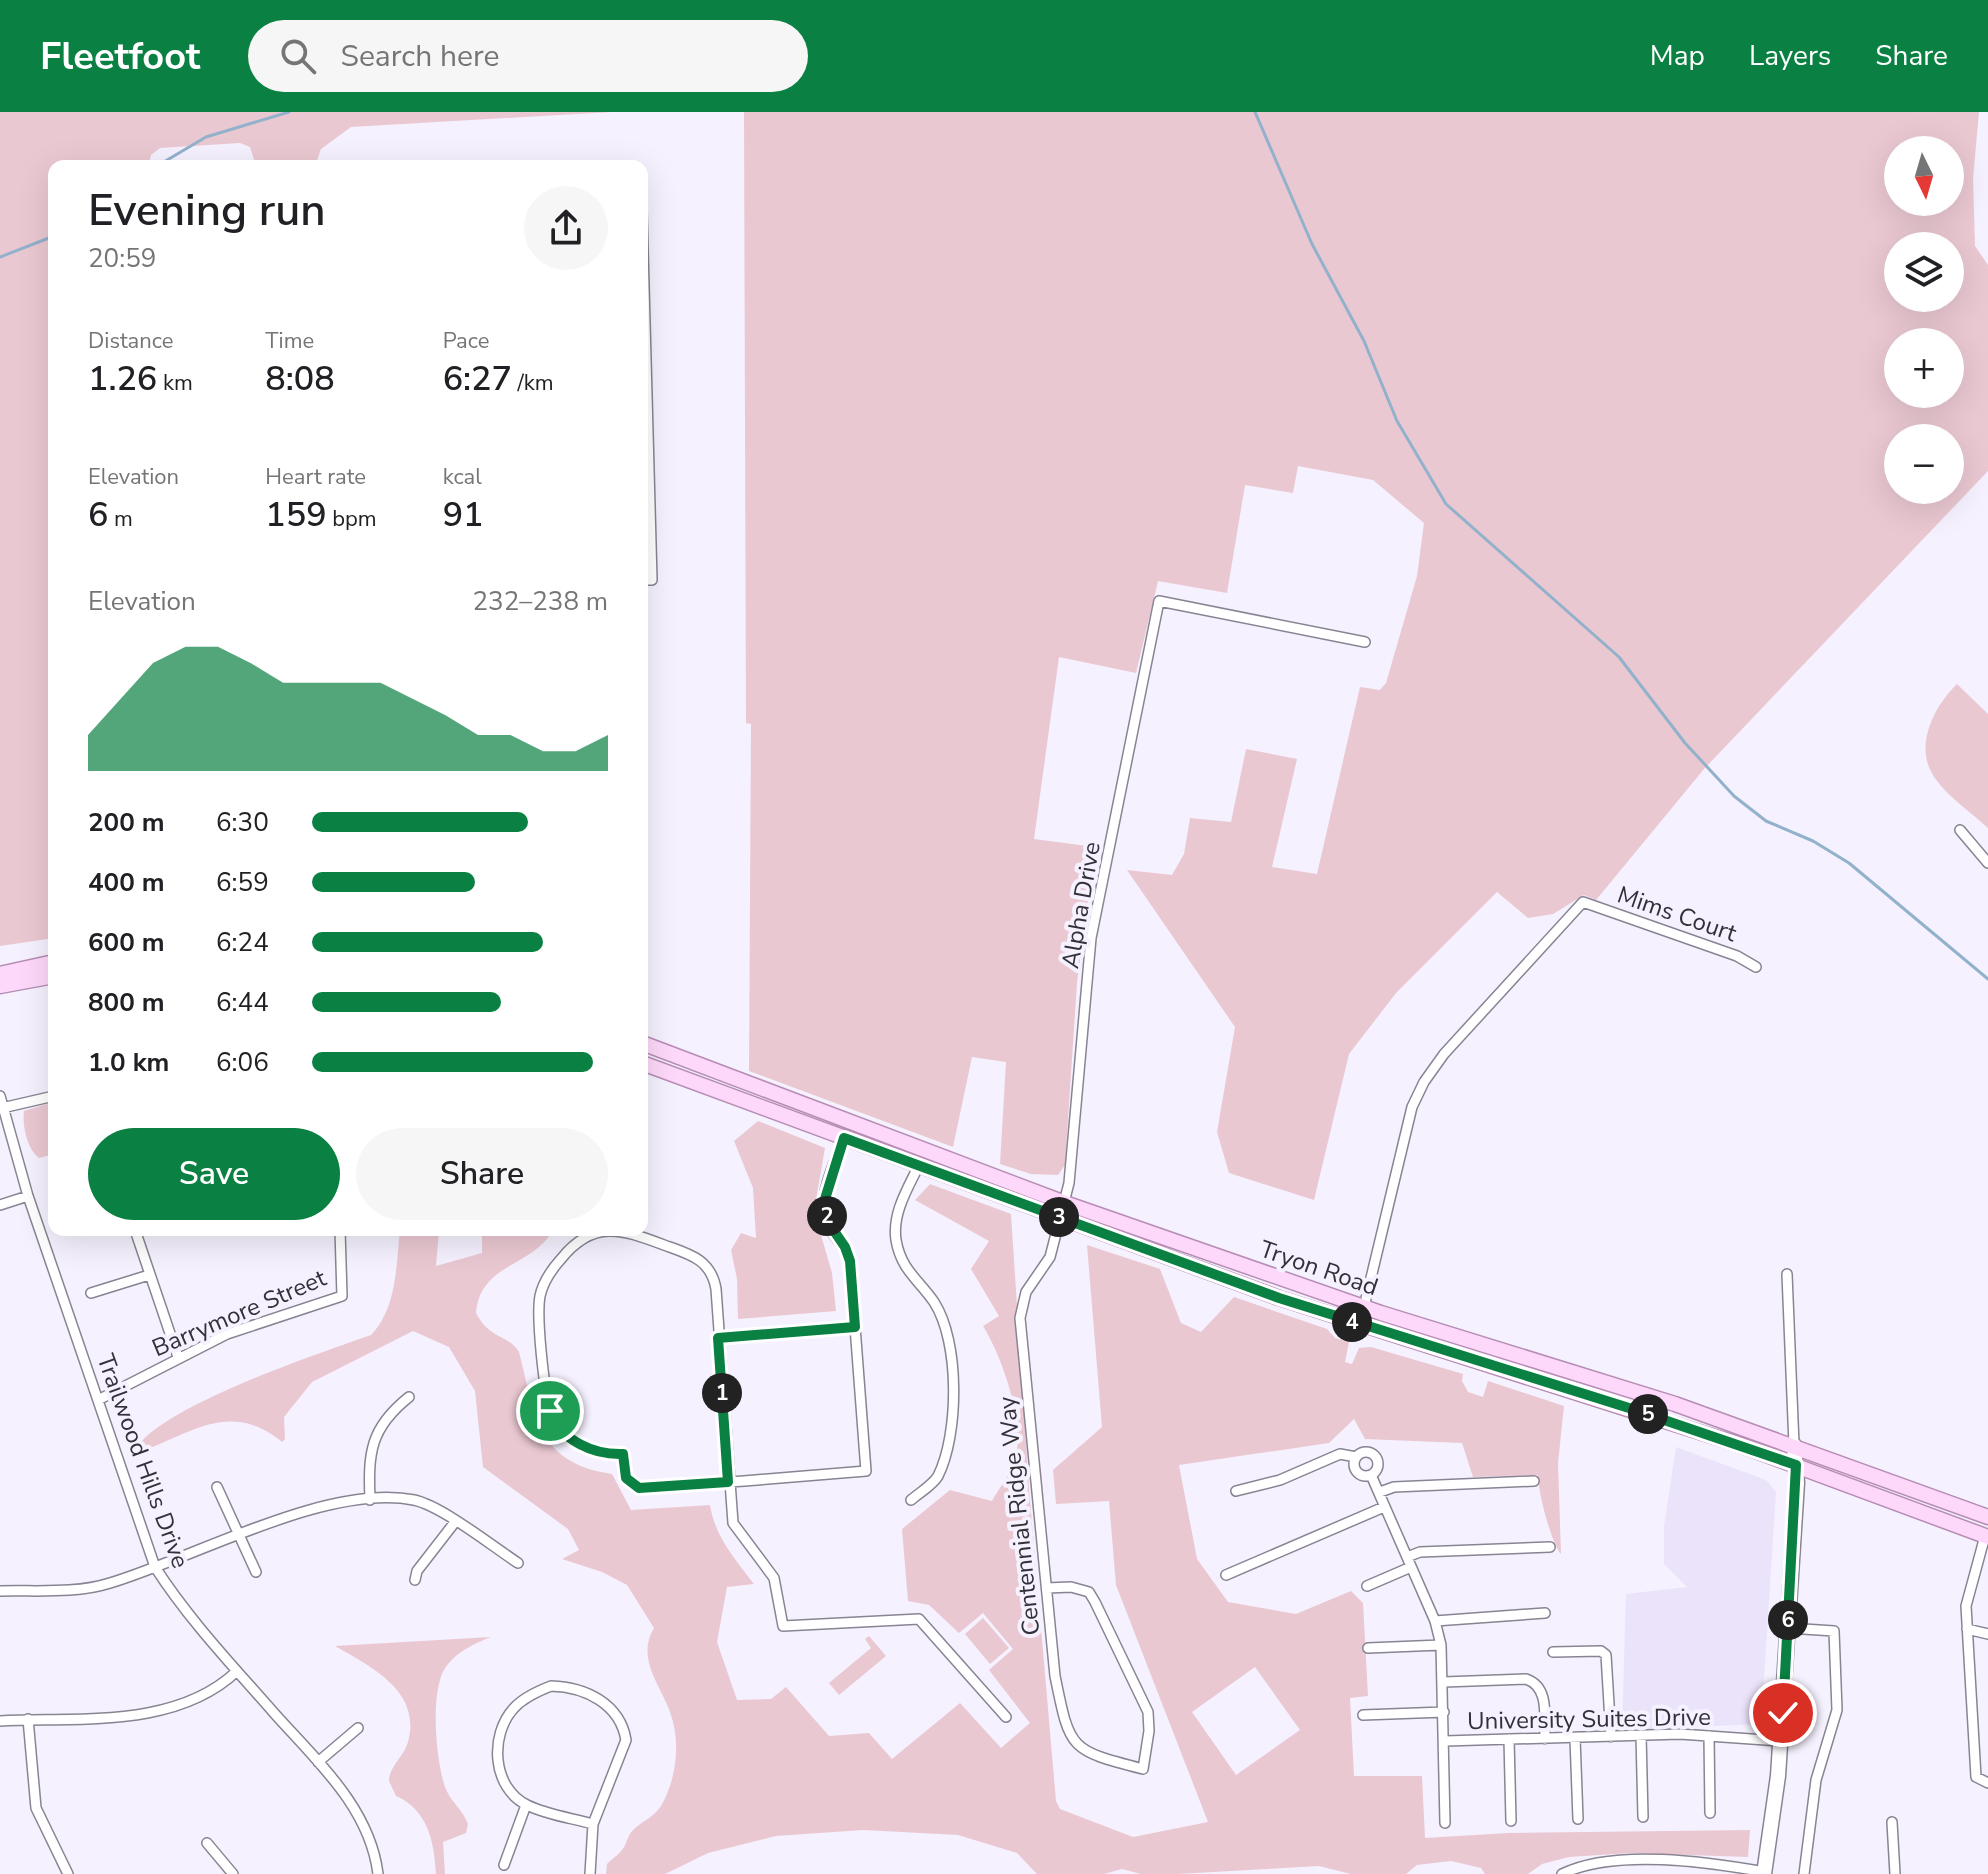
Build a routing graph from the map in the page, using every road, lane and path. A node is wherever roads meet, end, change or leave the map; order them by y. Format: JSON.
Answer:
{"nodes":[{"id":1,"x":1365,"y":642,"type":"dead end"},
{"id":2,"x":1960,"y":830,"type":"dead end"},
{"id":3,"x":1988,"y":863,"type":"edge"},
{"id":4,"x":48,"y":961,"type":"edge"},
{"id":5,"x":48,"y":962,"type":"edge"},
{"id":6,"x":0,"y":966,"type":"edge"},
{"id":7,"x":1756,"y":967,"type":"dead end"},
{"id":8,"x":0,"y":974,"type":"edge"},
{"id":9,"x":48,"y":977,"type":"edge"},
{"id":10,"x":0,"y":986,"type":"edge"},
{"id":11,"x":648,"y":1045,"type":"edge"},
{"id":12,"x":648,"y":1065,"type":"edge"},
{"id":13,"x":0,"y":1096,"type":"edge"},
{"id":14,"x":48,"y":1097,"type":"edge"},
{"id":15,"x":2,"y":1108,"type":"junction"},
{"id":16,"x":3,"y":1120,"type":"edge"},
{"id":17,"x":844,"y":1138,"type":"junction"},
{"id":18,"x":919,"y":1165,"type":"junction"},
{"id":19,"x":28,"y":1196,"type":"junction"},
{"id":20,"x":1065,"y":1203,"type":"junction"},
{"id":21,"x":0,"y":1205,"type":"edge"},
{"id":22,"x":1062,"y":1218,"type":"junction"},
{"id":23,"x":137,"y":1236,"type":"edge"},
{"id":24,"x":340,"y":1236,"type":"edge"},
{"id":25,"x":586,"y":1236,"type":"edge"},
{"id":26,"x":640,"y":1236,"type":"edge"},
{"id":27,"x":1787,"y":1274,"type":"dead end"},
{"id":28,"x":149,"y":1275,"type":"junction"},
{"id":29,"x":91,"y":1293,"type":"dead end"},
{"id":30,"x":1364,"y":1307,"type":"junction"},
{"id":31,"x":855,"y":1327,"type":"junction"},
{"id":32,"x":718,"y":1338,"type":"junction"},
{"id":33,"x":178,"y":1357,"type":"junction"},
{"id":34,"x":409,"y":1397,"type":"dead end"},
{"id":35,"x":98,"y":1400,"type":"junction"},
{"id":36,"x":1794,"y":1445,"type":"junction"},
{"id":37,"x":1356,"y":1457,"type":"junction"},
{"id":38,"x":1796,"y":1465,"type":"junction"},
{"id":39,"x":1371,"y":1475,"type":"junction"},
{"id":40,"x":1534,"y":1481,"type":"dead end"},
{"id":41,"x":728,"y":1482,"type":"junction"},
{"id":42,"x":217,"y":1487,"type":"dead end"},
{"id":43,"x":1236,"y":1491,"type":"dead end"},
{"id":44,"x":1380,"y":1492,"type":"junction"},
{"id":45,"x":370,"y":1500,"type":"junction"},
{"id":46,"x":911,"y":1500,"type":"dead end"},
{"id":47,"x":1384,"y":1507,"type":"junction"},
{"id":48,"x":1988,"y":1517,"type":"edge"},
{"id":49,"x":455,"y":1522,"type":"junction"},
{"id":50,"x":239,"y":1535,"type":"junction"},
{"id":51,"x":1986,"y":1536,"type":"edge"},
{"id":52,"x":1550,"y":1547,"type":"dead end"},
{"id":53,"x":1409,"y":1562,"type":"junction"},
{"id":54,"x":518,"y":1563,"type":"dead end"},
{"id":55,"x":155,"y":1567,"type":"junction"},
{"id":56,"x":256,"y":1572,"type":"dead end"},
{"id":57,"x":1226,"y":1575,"type":"dead end"},
{"id":58,"x":415,"y":1580,"type":"dead end"},
{"id":59,"x":1367,"y":1586,"type":"dead end"},
{"id":60,"x":1047,"y":1588,"type":"junction"},
{"id":61,"x":0,"y":1591,"type":"edge"},
{"id":62,"x":1545,"y":1613,"type":"dead end"},
{"id":63,"x":1435,"y":1621,"type":"junction"},
{"id":64,"x":1788,"y":1628,"type":"junction"},
{"id":65,"x":1967,"y":1629,"type":"junction"},
{"id":66,"x":1988,"y":1634,"type":"edge"},
{"id":67,"x":1441,"y":1645,"type":"junction"},
{"id":68,"x":1368,"y":1648,"type":"dead end"},
{"id":69,"x":1553,"y":1652,"type":"dead end"},
{"id":70,"x":237,"y":1671,"type":"junction"},
{"id":71,"x":1444,"y":1682,"type":"junction"},
{"id":72,"x":1444,"y":1712,"type":"junction"},
{"id":73,"x":1363,"y":1715,"type":"dead end"},
{"id":74,"x":1006,"y":1717,"type":"dead end"},
{"id":75,"x":28,"y":1719,"type":"junction"},
{"id":76,"x":0,"y":1721,"type":"edge"},
{"id":77,"x":358,"y":1728,"type":"dead end"},
{"id":78,"x":1641,"y":1735,"type":"junction"},
{"id":79,"x":1709,"y":1736,"type":"junction"},
{"id":80,"x":1611,"y":1737,"type":"junction"},
{"id":81,"x":1575,"y":1738,"type":"junction"},
{"id":82,"x":1509,"y":1739,"type":"junction"},
{"id":83,"x":1545,"y":1739,"type":"junction"},
{"id":84,"x":1445,"y":1741,"type":"junction"},
{"id":85,"x":1780,"y":1741,"type":"junction"},
{"id":86,"x":318,"y":1762,"type":"junction"},
{"id":87,"x":1988,"y":1783,"type":"edge"},
{"id":88,"x":526,"y":1805,"type":"junction"},
{"id":89,"x":1710,"y":1813,"type":"dead end"},
{"id":90,"x":1643,"y":1817,"type":"dead end"},
{"id":91,"x":1578,"y":1819,"type":"dead end"},
{"id":92,"x":1511,"y":1821,"type":"dead end"},
{"id":93,"x":1892,"y":1822,"type":"dead end"},
{"id":94,"x":1445,"y":1823,"type":"dead end"},
{"id":95,"x":593,"y":1824,"type":"junction"},
{"id":96,"x":207,"y":1843,"type":"dead end"},
{"id":97,"x":1623,"y":1862,"type":"junction"},
{"id":98,"x":504,"y":1865,"type":"dead end"},
{"id":99,"x":1764,"y":1873,"type":"edge"},
{"id":100,"x":68,"y":1874,"type":"edge"},
{"id":101,"x":233,"y":1874,"type":"edge"},
{"id":102,"x":378,"y":1874,"type":"edge"},
{"id":103,"x":590,"y":1874,"type":"edge"},
{"id":104,"x":1562,"y":1874,"type":"edge"},
{"id":105,"x":1625,"y":1874,"type":"edge"},
{"id":106,"x":1804,"y":1874,"type":"edge"},
{"id":107,"x":1895,"y":1874,"type":"edge"}],
"edges":[{"from":1,"to":20,"type":"street","name":"Alpha Drive"},
{"from":2,"to":3,"type":"street"},
{"from":4,"to":6,"type":"main road"},
{"from":5,"to":8,"type":"main road"},
{"from":7,"to":30,"type":"street","name":"Mims Court"},
{"from":9,"to":10,"type":"main road"},
{"from":11,"to":20,"type":"main road","name":"Tryon Road"},
{"from":12,"to":17,"type":"main road","name":"Tryon Road"},
{"from":13,"to":15,"type":"street","name":"Trailwood Hills Drive"},
{"from":14,"to":15,"type":"street"},
{"from":15,"to":16,"type":"street","name":"Trailwood Hills Drive"},
{"from":16,"to":19,"type":"street","name":"Trailwood Hills Drive"},
{"from":17,"to":18,"type":"main road","name":"Tryon Road"},
{"from":17,"to":31,"type":"street"},
{"from":18,"to":22,"type":"main road","name":"Tryon Road"},
{"from":18,"to":46,"type":"street"},
{"from":19,"to":21,"type":"street"},
{"from":19,"to":35,"type":"street","name":"Trailwood Hills Drive"},
{"from":20,"to":22,"type":"street","name":"Alpha Drive"},
{"from":20,"to":30,"type":"main road","name":"Tryon Road"},
{"from":22,"to":38,"type":"main road","name":"Tryon Road"},
{"from":22,"to":60,"type":"street","name":"Centennial Ridge Way"},
{"from":23,"to":28,"type":"street"},
{"from":24,"to":33,"type":"street","name":"Barrymore Street"},
{"from":25,"to":41,"type":"street"},
{"from":26,"to":32,"type":"street"},
{"from":27,"to":36,"type":"street"},
{"from":28,"to":29,"type":"street"},
{"from":28,"to":33,"type":"street"},
{"from":30,"to":36,"type":"main road","name":"Tryon Road"},
{"from":31,"to":32,"type":"street"},
{"from":31,"to":41,"type":"street"},
{"from":32,"to":41,"type":"street"},
{"from":33,"to":35,"type":"street","name":"Barrymore Street"},
{"from":34,"to":45,"type":"street"},
{"from":35,"to":55,"type":"street","name":"Trailwood Hills Drive"},
{"from":36,"to":38,"type":"street"},
{"from":36,"to":48,"type":"main road","name":"Tryon Road"},
{"from":37,"to":39,"type":"street"},
{"from":37,"to":39,"type":"street"},
{"from":37,"to":43,"type":"street"},
{"from":38,"to":51,"type":"main road","name":"Tryon Road"},
{"from":38,"to":64,"type":"street"},
{"from":39,"to":44,"type":"street"},
{"from":40,"to":44,"type":"street"},
{"from":41,"to":74,"type":"street"},
{"from":42,"to":50,"type":"street"},
{"from":44,"to":47,"type":"street"},
{"from":45,"to":49,"type":"street"},
{"from":45,"to":50,"type":"street"},
{"from":47,"to":53,"type":"street"},
{"from":47,"to":57,"type":"street"},
{"from":49,"to":54,"type":"street"},
{"from":49,"to":58,"type":"street"},
{"from":50,"to":55,"type":"street"},
{"from":50,"to":56,"type":"street"},
{"from":51,"to":65,"type":"street"},
{"from":52,"to":53,"type":"street"},
{"from":53,"to":59,"type":"street"},
{"from":53,"to":63,"type":"street"},
{"from":55,"to":61,"type":"street"},
{"from":55,"to":70,"type":"street","name":"Trailwood Hills Drive"},
{"from":60,"to":60,"type":"street","name":"Centennial Ridge Way"},
{"from":62,"to":63,"type":"street"},
{"from":63,"to":67,"type":"street"},
{"from":64,"to":85,"type":"street"},
{"from":64,"to":106,"type":"street"},
{"from":65,"to":66,"type":"street"},
{"from":65,"to":87,"type":"street"},
{"from":67,"to":68,"type":"street"},
{"from":67,"to":71,"type":"street"},
{"from":69,"to":80,"type":"street"},
{"from":70,"to":75,"type":"street"},
{"from":70,"to":86,"type":"street","name":"Trailwood Hills Drive"},
{"from":71,"to":72,"type":"street"},
{"from":71,"to":83,"type":"street"},
{"from":72,"to":73,"type":"street"},
{"from":72,"to":84,"type":"street"},
{"from":75,"to":76,"type":"street"},
{"from":75,"to":100,"type":"street"},
{"from":77,"to":86,"type":"street"},
{"from":78,"to":79,"type":"street","name":"University Suites Drive"},
{"from":78,"to":80,"type":"street","name":"University Suites Drive"},
{"from":78,"to":90,"type":"street"},
{"from":79,"to":85,"type":"street","name":"University Suites Drive"},
{"from":79,"to":89,"type":"street"},
{"from":80,"to":81,"type":"street","name":"University Suites Drive"},
{"from":81,"to":83,"type":"street","name":"University Suites Drive"},
{"from":81,"to":91,"type":"street"},
{"from":82,"to":83,"type":"street","name":"University Suites Drive"},
{"from":82,"to":84,"type":"street","name":"University Suites Drive"},
{"from":82,"to":92,"type":"street"},
{"from":84,"to":94,"type":"street"},
{"from":85,"to":99,"type":"street"},
{"from":86,"to":102,"type":"street","name":"Trailwood Hills Drive"},
{"from":88,"to":95,"type":"street"},
{"from":88,"to":95,"type":"street"},
{"from":88,"to":98,"type":"street"},
{"from":93,"to":107,"type":"street"},
{"from":95,"to":103,"type":"street"},
{"from":96,"to":101,"type":"street"},
{"from":97,"to":99,"type":"street"},
{"from":97,"to":104,"type":"street"},
{"from":97,"to":105,"type":"street"}]}
